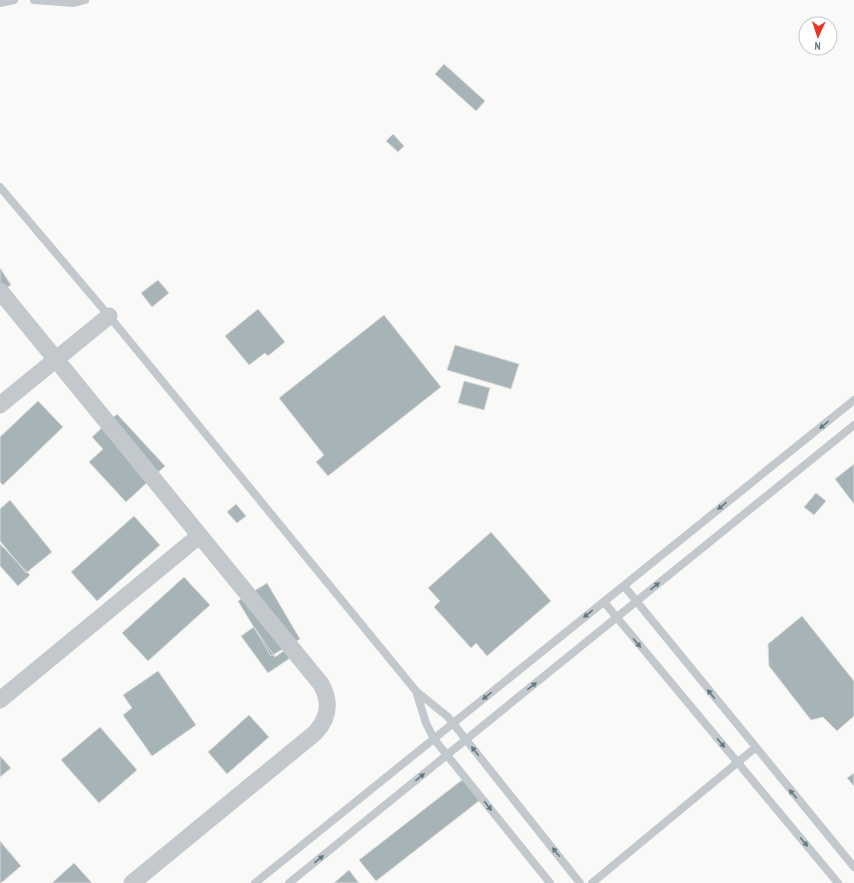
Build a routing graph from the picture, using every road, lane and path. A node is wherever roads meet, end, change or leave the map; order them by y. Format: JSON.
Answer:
{"nodes":[{"id":1,"x":14,"y":0,"type":"edge"},
{"id":2,"x":34,"y":0,"type":"edge"},
{"id":3,"x":85,"y":0,"type":"edge"},
{"id":4,"x":0,"y":3,"type":"edge"},
{"id":5,"x":0,"y":187,"type":"edge"},
{"id":6,"x":0,"y":291,"type":"edge"},
{"id":7,"x":109,"y":316,"type":"junction"},
{"id":8,"x":55,"y":359,"type":"junction"},
{"id":9,"x":854,"y":400,"type":"edge"},
{"id":10,"x":0,"y":405,"type":"edge"},
{"id":11,"x":854,"y":425,"type":"edge"},
{"id":12,"x":199,"y":536,"type":"junction"},
{"id":13,"x":624,"y":586,"type":"junction"},
{"id":14,"x":604,"y":602,"type":"junction"},
{"id":15,"x":636,"y":602,"type":"junction"},
{"id":16,"x":616,"y":618,"type":"junction"},
{"id":17,"x":416,"y":691,"type":"junction"},
{"id":18,"x":0,"y":700,"type":"edge"},
{"id":19,"x":453,"y":724,"type":"junction"},
{"id":20,"x":434,"y":739,"type":"junction"},
{"id":21,"x":466,"y":740,"type":"junction"},
{"id":22,"x":755,"y":748,"type":"junction"},
{"id":23,"x":447,"y":755,"type":"junction"},
{"id":24,"x":737,"y":763,"type":"junction"},
{"id":25,"x":854,"y":867,"type":"edge"},
{"id":26,"x":132,"y":883,"type":"edge"},
{"id":27,"x":255,"y":883,"type":"edge"},
{"id":28,"x":289,"y":883,"type":"edge"},
{"id":29,"x":550,"y":883,"type":"edge"},
{"id":30,"x":580,"y":883,"type":"edge"},
{"id":31,"x":592,"y":883,"type":"edge"},
{"id":32,"x":838,"y":883,"type":"edge"}],
"edges":[{"from":1,"to":4,"type":"lane"},
{"from":2,"to":3,"type":"lane"},
{"from":5,"to":7,"type":"lane"},
{"from":6,"to":8,"type":"street"},
{"from":7,"to":8,"type":"street"},
{"from":7,"to":17,"type":"lane"},
{"from":8,"to":10,"type":"street"},
{"from":8,"to":12,"type":"street"},
{"from":9,"to":13,"type":"lane","one_way":true},
{"from":15,"to":11,"type":"lane","one_way":true},
{"from":12,"to":18,"type":"street"},
{"from":12,"to":26,"type":"street"},
{"from":13,"to":14,"type":"lane"},
{"from":13,"to":15,"type":"lane"},
{"from":14,"to":16,"type":"lane"},
{"from":14,"to":19,"type":"lane","one_way":true},
{"from":15,"to":16,"type":"lane"},
{"from":22,"to":15,"type":"lane","one_way":true},
{"from":21,"to":16,"type":"lane","one_way":true},
{"from":16,"to":24,"type":"lane","one_way":true},
{"from":17,"to":19,"type":"lane"},
{"from":17,"to":20,"type":"lane"},
{"from":19,"to":20,"type":"lane"},
{"from":19,"to":21,"type":"lane"},
{"from":20,"to":23,"type":"lane"},
{"from":20,"to":27,"type":"lane"},
{"from":21,"to":23,"type":"lane"},
{"from":30,"to":21,"type":"lane","one_way":true},
{"from":22,"to":24,"type":"lane"},
{"from":25,"to":22,"type":"lane","one_way":true},
{"from":28,"to":23,"type":"lane","one_way":true},
{"from":23,"to":29,"type":"lane","one_way":true},
{"from":24,"to":31,"type":"lane"},
{"from":24,"to":32,"type":"lane","one_way":true}]}
